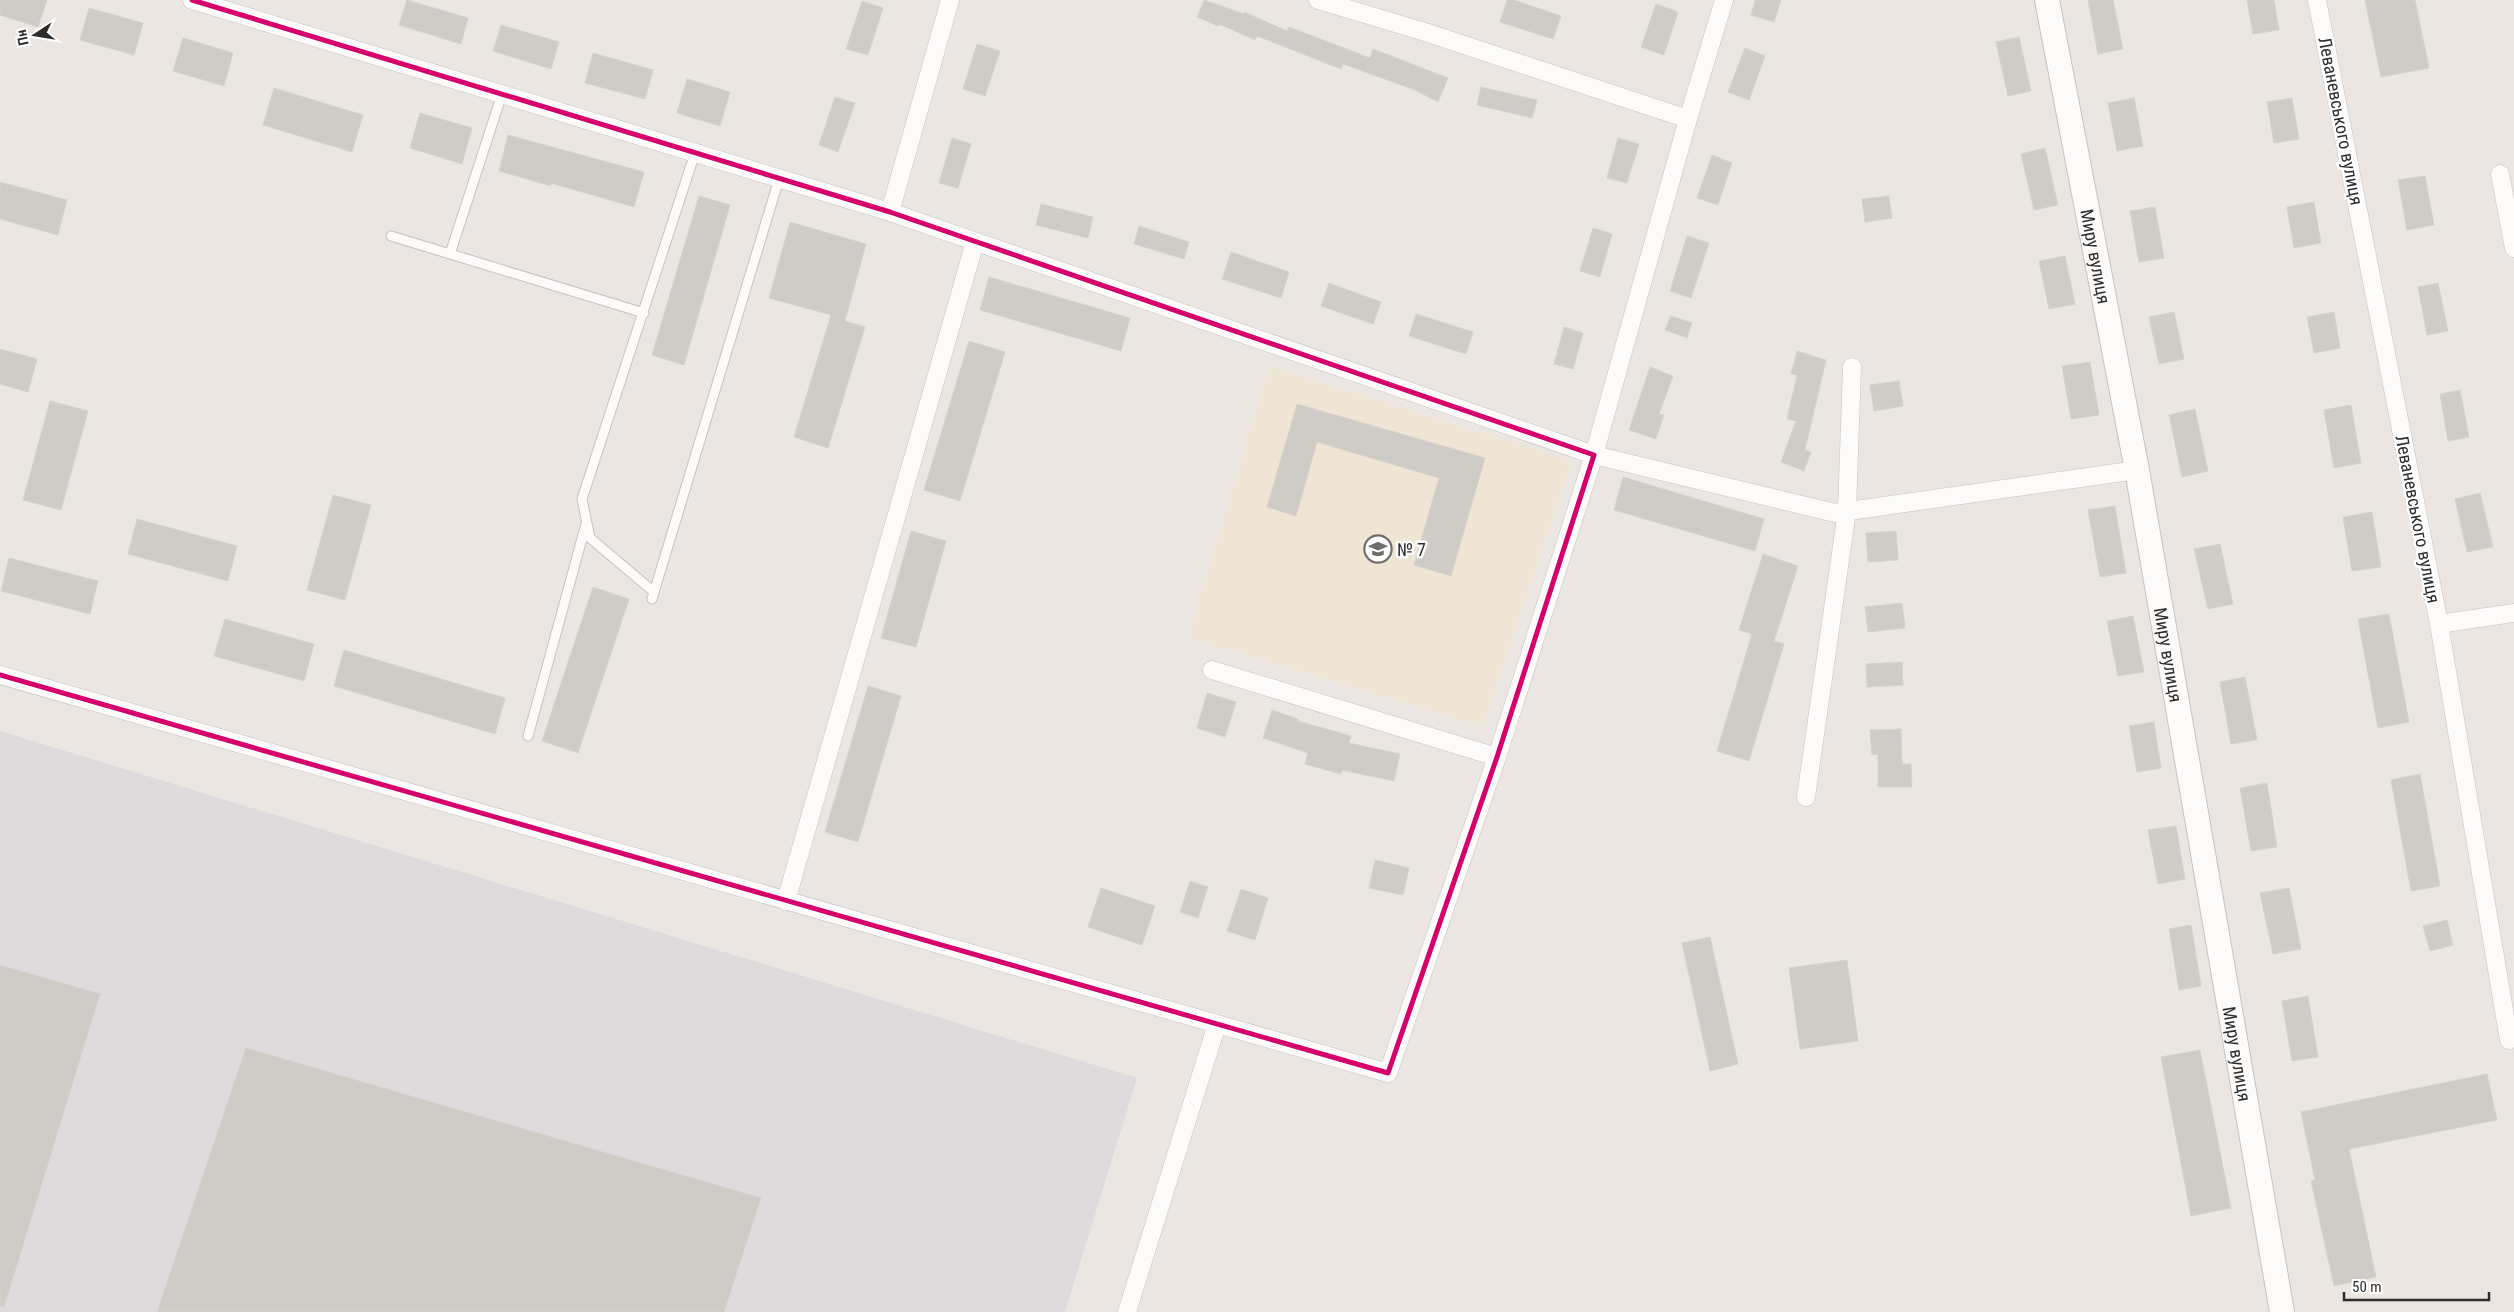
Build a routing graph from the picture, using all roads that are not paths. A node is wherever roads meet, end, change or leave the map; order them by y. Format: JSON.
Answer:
{"nodes":[{"id":1,"x":192,"y":0,"type":"edge"},
{"id":2,"x":950,"y":0,"type":"edge"},
{"id":3,"x":1318,"y":0,"type":"edge"},
{"id":4,"x":1724,"y":0,"type":"edge"},
{"id":5,"x":2047,"y":0,"type":"edge"},
{"id":6,"x":2318,"y":0,"type":"edge"},
{"id":7,"x":502,"y":94,"type":"junction"},
{"id":8,"x":1688,"y":119,"type":"junction"},
{"id":9,"x":695,"y":153,"type":"junction"},
{"id":10,"x":2500,"y":174,"type":"dead end"},
{"id":11,"x":779,"y":178,"type":"junction"},
{"id":12,"x":890,"y":212,"type":"junction"},
{"id":13,"x":391,"y":236,"type":"dead end"},
{"id":14,"x":975,"y":242,"type":"junction"},
{"id":15,"x":2514,"y":248,"type":"edge"},
{"id":16,"x":450,"y":254,"type":"junction"},
{"id":17,"x":644,"y":313,"type":"junction"},
{"id":18,"x":1852,"y":367,"type":"dead end"},
{"id":19,"x":1594,"y":455,"type":"junction"},
{"id":20,"x":2138,"y":470,"type":"junction"},
{"id":21,"x":1847,"y":512,"type":"junction"},
{"id":22,"x":587,"y":522,"type":"junction"},
{"id":23,"x":2514,"y":613,"type":"edge"},
{"id":24,"x":2439,"y":624,"type":"junction"},
{"id":25,"x":1212,"y":670,"type":"dead end"},
{"id":26,"x":0,"y":675,"type":"edge"},
{"id":27,"x":528,"y":736,"type":"dead end"},
{"id":28,"x":1497,"y":757,"type":"junction"},
{"id":29,"x":1806,"y":797,"type":"dead end"},
{"id":30,"x":786,"y":901,"type":"junction"},
{"id":31,"x":1217,"y":1024,"type":"junction"},
{"id":32,"x":2509,"y":1040,"type":"dead end"},
{"id":33,"x":1127,"y":1312,"type":"edge"},
{"id":34,"x":2282,"y":1312,"type":"edge"}],
"edges":[{"from":1,"to":7,"type":"street"},
{"from":2,"to":12,"type":"street"},
{"from":3,"to":8,"type":"street"},
{"from":4,"to":8,"type":"street"},
{"from":5,"to":20,"type":"main road","name":"Миру вулиця"},
{"from":6,"to":24,"type":"street","name":"Леваневського вулиця"},
{"from":7,"to":9,"type":"street"},
{"from":7,"to":16,"type":"lane"},
{"from":8,"to":19,"type":"street"},
{"from":9,"to":11,"type":"street"},
{"from":9,"to":17,"type":"lane"},
{"from":10,"to":15,"type":"street"},
{"from":11,"to":12,"type":"street"},
{"from":11,"to":22,"type":"lane"},
{"from":12,"to":14,"type":"street"},
{"from":13,"to":16,"type":"lane"},
{"from":14,"to":19,"type":"street"},
{"from":14,"to":30,"type":"street"},
{"from":16,"to":17,"type":"lane"},
{"from":17,"to":22,"type":"lane"},
{"from":18,"to":21,"type":"street"},
{"from":19,"to":21,"type":"street"},
{"from":19,"to":28,"type":"street"},
{"from":20,"to":21,"type":"street"},
{"from":20,"to":34,"type":"main road","name":"Миру вулиця"},
{"from":21,"to":29,"type":"street"},
{"from":22,"to":27,"type":"lane"},
{"from":23,"to":24,"type":"street"},
{"from":24,"to":32,"type":"street","name":"Леваневського вулиця"},
{"from":25,"to":28,"type":"street"},
{"from":26,"to":30,"type":"street"},
{"from":28,"to":31,"type":"street"},
{"from":30,"to":31,"type":"street"},
{"from":31,"to":33,"type":"street"}]}
